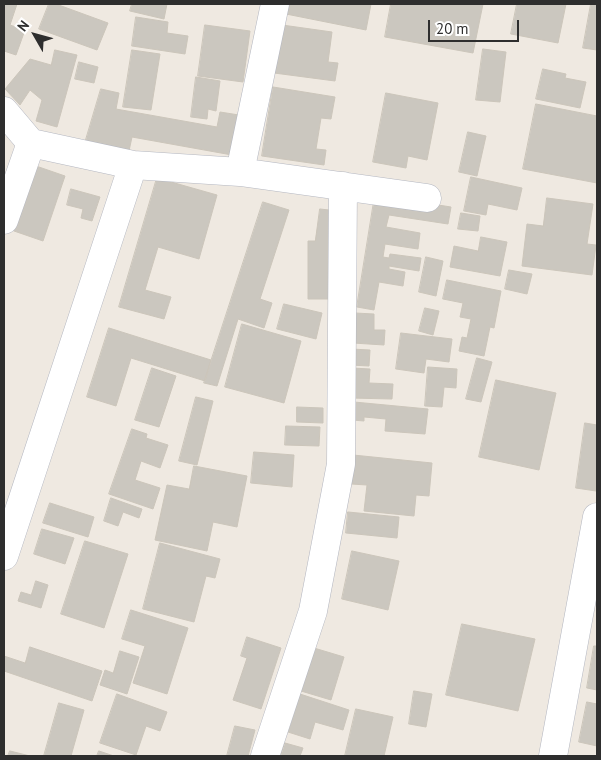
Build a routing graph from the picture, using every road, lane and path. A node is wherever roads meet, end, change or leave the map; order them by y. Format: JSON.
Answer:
{"nodes":[{"id":1,"x":275,"y":4,"type":"edge"},
{"id":2,"x":4,"y":111,"type":"edge"},
{"id":3,"x":31,"y":143,"type":"junction"},
{"id":4,"x":133,"y":165,"type":"junction"},
{"id":5,"x":240,"y":172,"type":"junction"},
{"id":6,"x":343,"y":186,"type":"junction"},
{"id":7,"x":427,"y":198,"type":"dead end"},
{"id":8,"x":4,"y":220,"type":"edge"},
{"id":9,"x":597,"y":517,"type":"edge"},
{"id":10,"x":4,"y":556,"type":"edge"},
{"id":11,"x":265,"y":756,"type":"edge"},
{"id":12,"x":553,"y":756,"type":"edge"}],
"edges":[{"from":1,"to":5,"type":"street"},
{"from":2,"to":3,"type":"street"},
{"from":3,"to":4,"type":"street"},
{"from":3,"to":8,"type":"street"},
{"from":4,"to":5,"type":"street"},
{"from":4,"to":10,"type":"street"},
{"from":5,"to":6,"type":"street"},
{"from":6,"to":7,"type":"street"},
{"from":6,"to":11,"type":"street"},
{"from":9,"to":12,"type":"street"}]}
